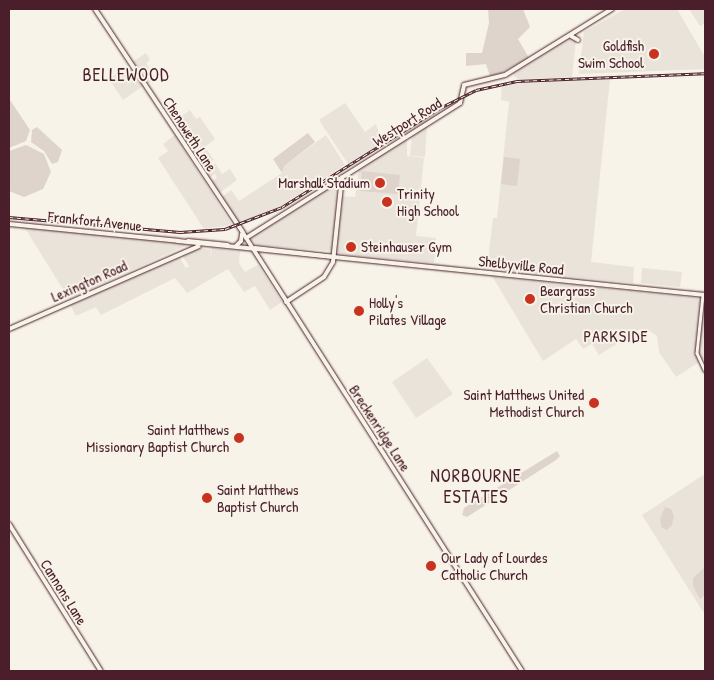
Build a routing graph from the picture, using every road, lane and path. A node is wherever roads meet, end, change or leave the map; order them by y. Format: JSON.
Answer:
{"nodes":[{"id":1,"x":95,"y":9,"type":"edge"},
{"id":2,"x":612,"y":9,"type":"edge"},
{"id":3,"x":568,"y":37,"type":"junction"},
{"id":4,"x":578,"y":40,"type":"dead end"},
{"id":5,"x":342,"y":177,"type":"junction"},
{"id":6,"x":9,"y":224,"type":"edge"},
{"id":7,"x":244,"y":236,"type":"junction"},
{"id":8,"x":178,"y":241,"type":"junction"},
{"id":9,"x":185,"y":243,"type":"junction"},
{"id":10,"x":199,"y":245,"type":"junction"},
{"id":11,"x":228,"y":246,"type":"junction"},
{"id":12,"x":236,"y":246,"type":"junction"},
{"id":13,"x":188,"y":249,"type":"junction"},
{"id":14,"x":252,"y":249,"type":"junction"},
{"id":15,"x":179,"y":254,"type":"junction"},
{"id":16,"x":334,"y":257,"type":"junction"},
{"id":17,"x":704,"y":295,"type":"edge"},
{"id":18,"x":286,"y":302,"type":"junction"},
{"id":19,"x":9,"y":329,"type":"edge"},
{"id":20,"x":705,"y":370,"type":"edge"},
{"id":21,"x":9,"y":524,"type":"edge"},
{"id":22,"x":101,"y":671,"type":"edge"},
{"id":23,"x":522,"y":671,"type":"edge"}],
"edges":[{"from":1,"to":7,"type":"main road","name":"Chenoweth Lane"},
{"from":2,"to":3,"type":"main road","name":"Westport Road"},
{"from":3,"to":4,"type":"main road"},
{"from":3,"to":5,"type":"main road","name":"Westport Road"},
{"from":5,"to":7,"type":"main road","name":"Westport Road"},
{"from":5,"to":16,"type":"main road"},
{"from":6,"to":8,"type":"main road","name":"Frankfort Avenue"},
{"from":7,"to":12,"type":"main road"},
{"from":7,"to":14,"type":"main road","name":"Chenoweth Lane"},
{"from":8,"to":9,"type":"main road","name":"Frankfort Avenue"},
{"from":8,"to":11,"type":"main road","name":"Frankfort Avenue"},
{"from":9,"to":10,"type":"main road","name":"Frankfort Avenue"},
{"from":9,"to":13,"type":"main road"},
{"from":10,"to":11,"type":"main road","name":"Lexington Road"},
{"from":10,"to":13,"type":"main road","name":"Lexington Road"},
{"from":10,"to":15,"type":"main road","name":"Lexington Road"},
{"from":11,"to":12,"type":"main road","name":"Shelbyville Road"},
{"from":11,"to":14,"type":"main road","name":"Shelbyville Road"},
{"from":12,"to":14,"type":"main road","name":"Shelbyville Road"},
{"from":13,"to":15,"type":"main road","name":"Lexington Road"},
{"from":14,"to":16,"type":"main road","name":"Shelbyville Road"},
{"from":14,"to":18,"type":"main road","name":"Breckenridge Lane"},
{"from":15,"to":19,"type":"main road","name":"Lexington Road"},
{"from":16,"to":17,"type":"main road","name":"Shelbyville Road"},
{"from":16,"to":18,"type":"main road"},
{"from":17,"to":20,"type":"street"},
{"from":18,"to":23,"type":"main road","name":"Breckenridge Lane"},
{"from":21,"to":22,"type":"main road","name":"Cannons Lane"}]}
